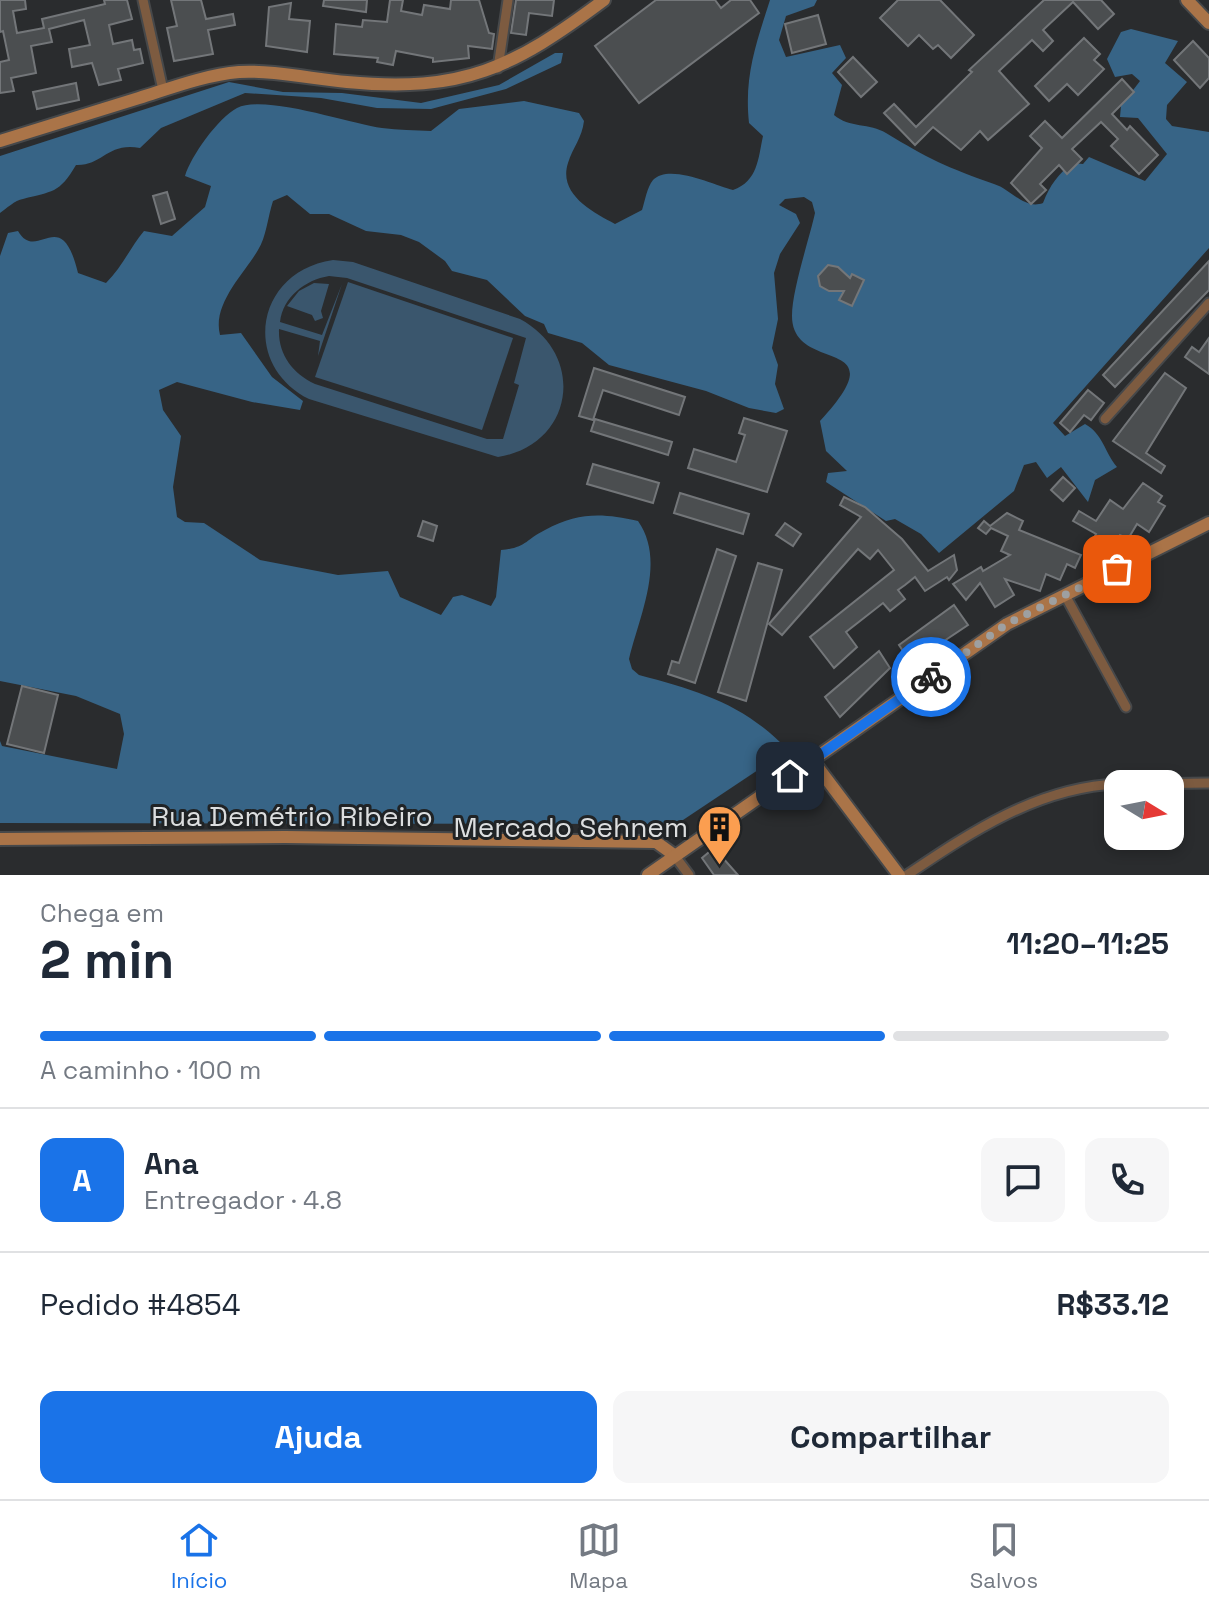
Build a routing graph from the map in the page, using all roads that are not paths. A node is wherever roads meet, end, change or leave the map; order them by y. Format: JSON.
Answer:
{"nodes":[{"id":1,"x":143,"y":0,"type":"edge"},
{"id":2,"x":508,"y":0,"type":"edge"},
{"id":3,"x":604,"y":0,"type":"edge"},
{"id":4,"x":1187,"y":0,"type":"edge"},
{"id":5,"x":1209,"y":23,"type":"edge"},
{"id":6,"x":498,"y":69,"type":"junction"},
{"id":7,"x":163,"y":90,"type":"junction"},
{"id":8,"x":0,"y":141,"type":"edge"},
{"id":9,"x":1209,"y":303,"type":"edge"},
{"id":10,"x":1105,"y":419,"type":"dead end"},
{"id":11,"x":1209,"y":523,"type":"edge"},
{"id":12,"x":1065,"y":595,"type":"junction"},
{"id":13,"x":1126,"y":707,"type":"dead end"},
{"id":14,"x":813,"y":761,"type":"junction"},
{"id":15,"x":1184,"y":783,"type":"edge"},
{"id":16,"x":1209,"y":783,"type":"edge"},
{"id":17,"x":1104,"y":786,"type":"edge"},
{"id":18,"x":0,"y":839,"type":"edge"},
{"id":19,"x":674,"y":855,"type":"junction"},
{"id":20,"x":648,"y":875,"type":"edge"},
{"id":21,"x":689,"y":875,"type":"edge"},
{"id":22,"x":899,"y":875,"type":"edge"},
{"id":23,"x":907,"y":875,"type":"edge"}],
"edges":[{"from":1,"to":7,"type":"street"},
{"from":2,"to":6,"type":"street"},
{"from":3,"to":6,"type":"main road"},
{"from":4,"to":5,"type":"main road"},
{"from":6,"to":7,"type":"main road"},
{"from":7,"to":8,"type":"main road"},
{"from":9,"to":10,"type":"street"},
{"from":11,"to":12,"type":"main road"},
{"from":12,"to":13,"type":"street"},
{"from":12,"to":14,"type":"main road"},
{"from":14,"to":19,"type":"main road"},
{"from":14,"to":22,"type":"main road"},
{"from":15,"to":16,"type":"street"},
{"from":17,"to":23,"type":"street"},
{"from":18,"to":19,"type":"main road","name":"Rua Demétrio Ribeiro"},
{"from":19,"to":20,"type":"main road"},
{"from":19,"to":21,"type":"street"}]}
